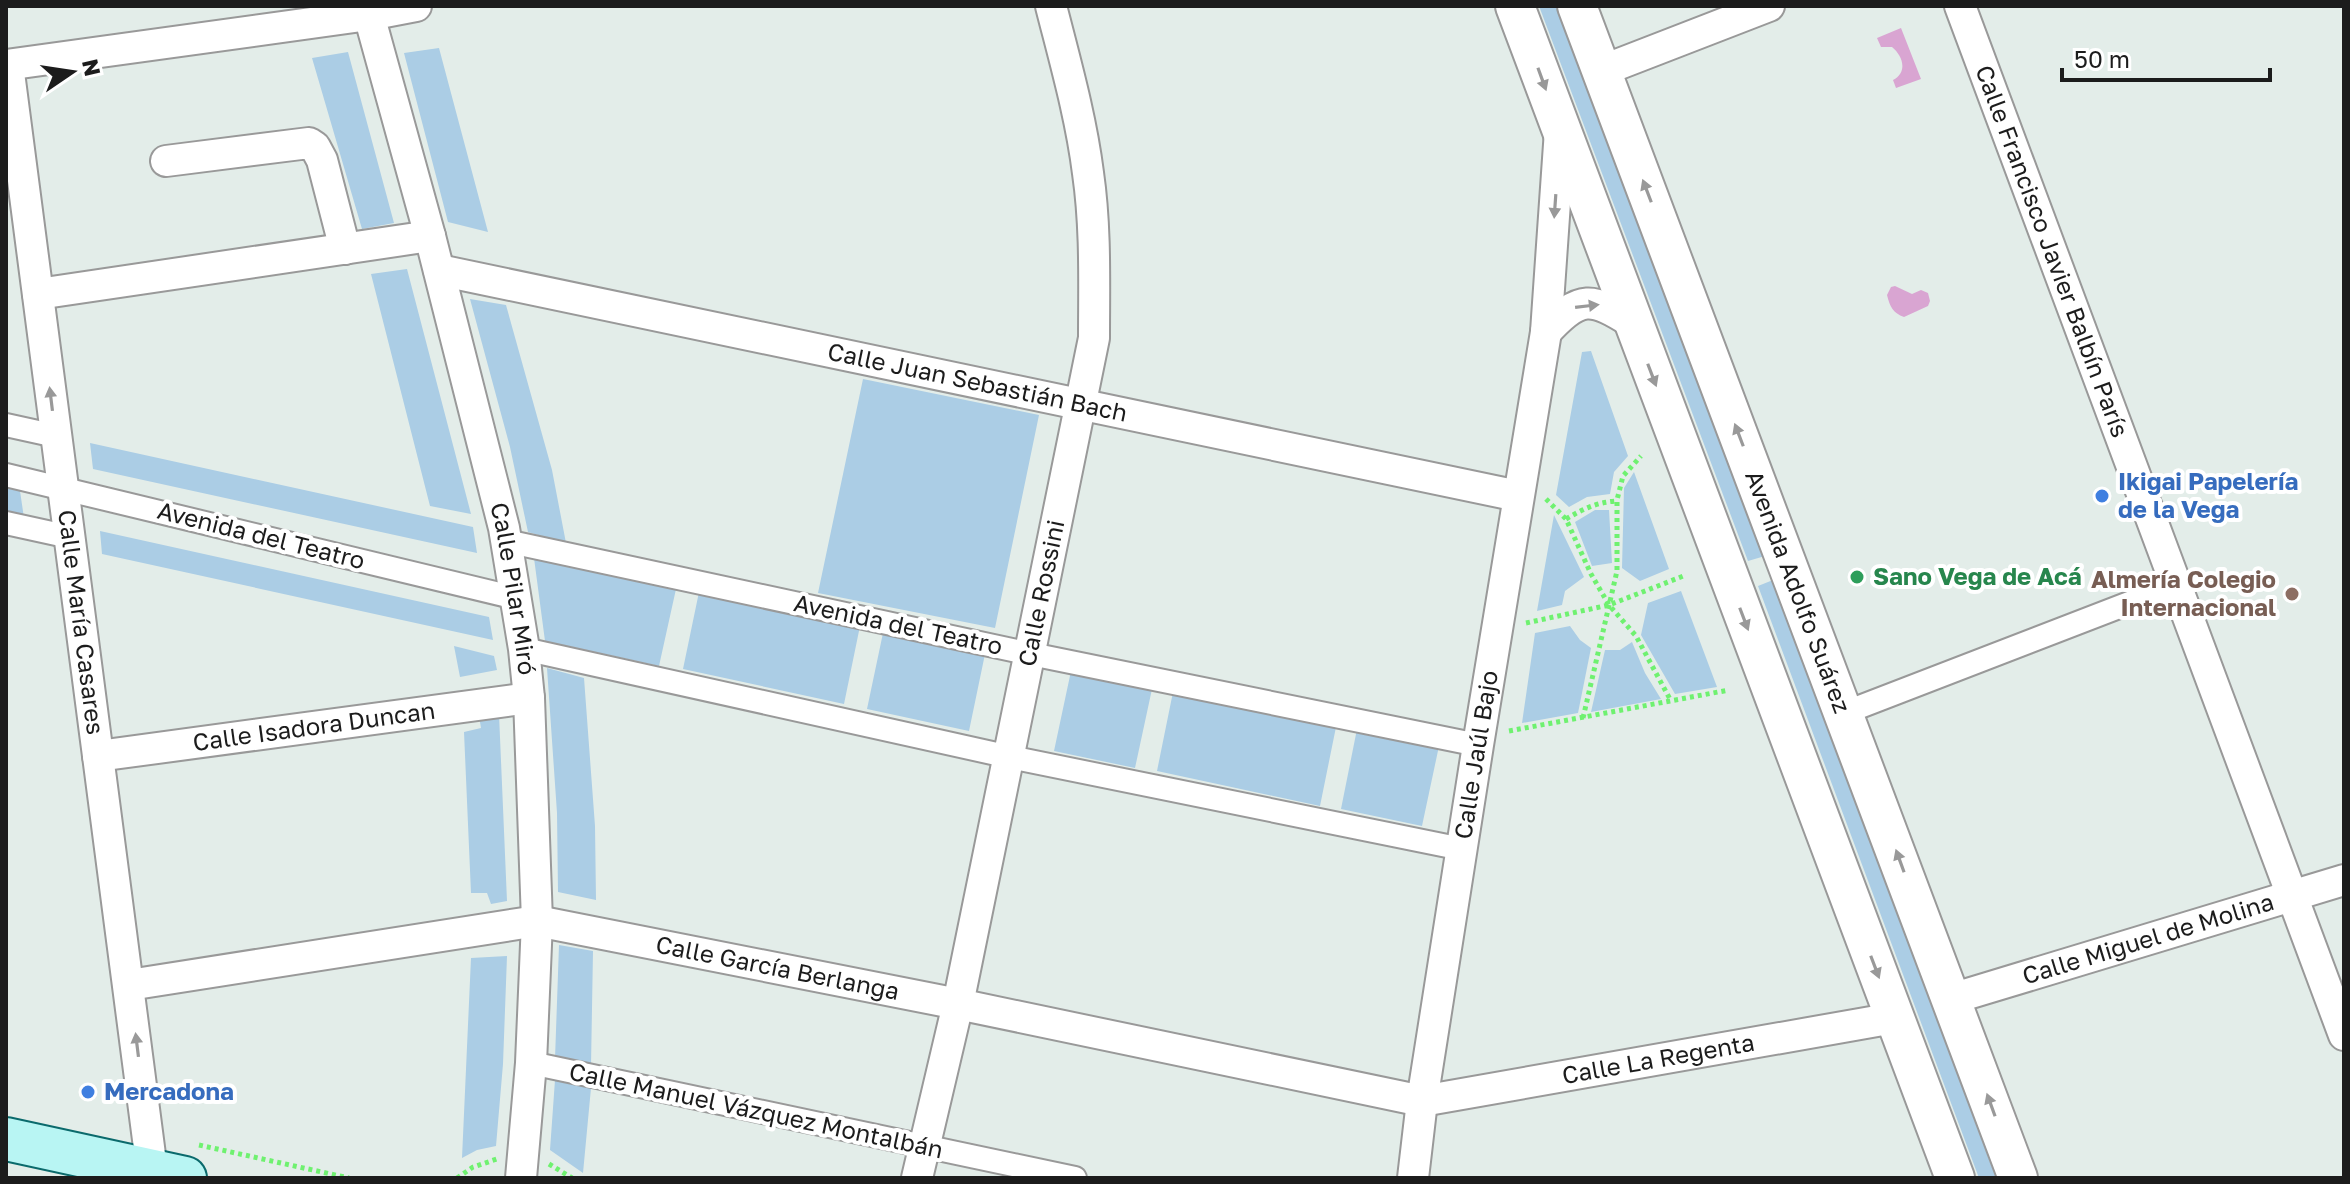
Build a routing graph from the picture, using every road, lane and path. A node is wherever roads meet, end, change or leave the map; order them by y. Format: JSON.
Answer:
{"nodes":[{"id":1,"x":416,"y":6,"type":"edge"},
{"id":2,"x":1051,"y":6,"type":"edge"},
{"id":3,"x":1515,"y":6,"type":"edge"},
{"id":4,"x":1577,"y":6,"type":"edge"},
{"id":5,"x":1769,"y":6,"type":"edge"},
{"id":6,"x":1960,"y":6,"type":"edge"},
{"id":7,"x":369,"y":15,"type":"junction"},
{"id":8,"x":7,"y":65,"type":"edge"},
{"id":9,"x":1601,"y":71,"type":"junction"},
{"id":10,"x":1560,"y":128,"type":"junction"},
{"id":11,"x":166,"y":161,"type":"dead end"},
{"id":12,"x":430,"y":236,"type":"junction"},
{"id":13,"x":345,"y":249,"type":"junction"},
{"id":14,"x":439,"y":270,"type":"junction"},
{"id":15,"x":38,"y":294,"type":"junction"},
{"id":16,"x":1633,"y":323,"type":"junction"},
{"id":17,"x":1546,"y":332,"type":"junction"},
{"id":18,"x":1080,"y":404,"type":"junction"},
{"id":19,"x":6,"y":425,"type":"edge"},
{"id":20,"x":56,"y":436,"type":"junction"},
{"id":21,"x":1641,"y":456,"type":"dead end"},
{"id":22,"x":6,"y":475,"type":"edge"},
{"id":23,"x":63,"y":488,"type":"junction"},
{"id":24,"x":1531,"y":497,"type":"junction"},
{"id":25,"x":1617,"y":500,"type":"junction"},
{"id":26,"x":1566,"y":519,"type":"junction"},
{"id":27,"x":6,"y":523,"type":"edge"},
{"id":28,"x":70,"y":537,"type":"junction"},
{"id":29,"x":506,"y":541,"type":"junction"},
{"id":30,"x":1686,"y":575,"type":"dead end"},
{"id":31,"x":2176,"y":585,"type":"junction"},
{"id":32,"x":516,"y":598,"type":"junction"},
{"id":33,"x":1609,"y":605,"type":"junction"},
{"id":34,"x":1525,"y":623,"type":"dead end"},
{"id":35,"x":524,"y":649,"type":"junction"},
{"id":36,"x":1031,"y":654,"type":"junction"},
{"id":37,"x":1729,"y":690,"type":"dead end"},
{"id":38,"x":529,"y":698,"type":"junction"},
{"id":39,"x":1671,"y":701,"type":"junction"},
{"id":40,"x":1844,"y":713,"type":"junction"},
{"id":41,"x":1583,"y":718,"type":"junction"},
{"id":42,"x":1508,"y":731,"type":"dead end"},
{"id":43,"x":1478,"y":745,"type":"junction"},
{"id":44,"x":98,"y":756,"type":"junction"},
{"id":45,"x":1010,"y":757,"type":"junction"},
{"id":46,"x":1462,"y":849,"type":"junction"},
{"id":47,"x":2344,"y":880,"type":"edge"},
{"id":48,"x":2292,"y":895,"type":"junction"},
{"id":49,"x":537,"y":921,"type":"junction"},
{"id":50,"x":129,"y":985,"type":"junction"},
{"id":51,"x":1951,"y":999,"type":"junction"},
{"id":52,"x":958,"y":1004,"type":"junction"},
{"id":53,"x":1894,"y":1018,"type":"junction"},
{"id":54,"x":2344,"y":1035,"type":"edge"},
{"id":55,"x":531,"y":1063,"type":"junction"},
{"id":56,"x":1422,"y":1101,"type":"junction"},
{"id":57,"x":6,"y":1139,"type":"edge"},
{"id":58,"x":924,"y":1147,"type":"junction"},
{"id":59,"x":523,"y":1165,"type":"edge"},
{"id":60,"x":171,"y":1168,"type":"edge"},
{"id":61,"x":349,"y":1178,"type":"edge"},
{"id":62,"x":457,"y":1178,"type":"edge"},
{"id":63,"x":572,"y":1178,"type":"edge"},
{"id":64,"x":917,"y":1178,"type":"edge"},
{"id":65,"x":1075,"y":1178,"type":"edge"},
{"id":66,"x":1413,"y":1178,"type":"edge"},
{"id":67,"x":1955,"y":1178,"type":"edge"},
{"id":68,"x":2018,"y":1178,"type":"edge"}],
"edges":[{"from":1,"to":7,"type":"street"},
{"from":2,"to":18,"type":"street","name":"Calle Rossini"},
{"from":3,"to":10,"type":"street","one_way":true},
{"from":4,"to":9,"type":"street","name":"Avenida Adolfo Suárez"},
{"from":5,"to":9,"type":"street"},
{"from":6,"to":31,"type":"street","name":"Calle Francisco Javier Balbín París"},
{"from":7,"to":8,"type":"street"},
{"from":7,"to":12,"type":"street","name":"Calle Pilar Miró"},
{"from":8,"to":15,"type":"street","name":"Calle María Casares"},
{"from":40,"to":9,"type":"street","name":"Avenida Adolfo Suárez","one_way":true},
{"from":10,"to":16,"type":"street"},
{"from":10,"to":17,"type":"street","name":"Calle Jaúl Bajo","one_way":true},
{"from":11,"to":13,"type":"street"},
{"from":12,"to":13,"type":"street"},
{"from":12,"to":14,"type":"street","name":"Calle Pilar Miró"},
{"from":13,"to":15,"type":"street"},
{"from":14,"to":18,"type":"street","name":"Calle Juan Sebastián Bach"},
{"from":14,"to":29,"type":"street","name":"Calle Pilar Miró"},
{"from":20,"to":15,"type":"street","name":"Calle María Casares","one_way":true},
{"from":17,"to":16,"type":"street","one_way":true},
{"from":16,"to":53,"type":"street","one_way":true},
{"from":17,"to":24,"type":"street","name":"Calle Jaúl Bajo"},
{"from":18,"to":24,"type":"street","name":"Calle Juan Sebastián Bach"},
{"from":18,"to":36,"type":"street","name":"Calle Rossini"},
{"from":19,"to":20,"type":"street"},
{"from":20,"to":23,"type":"street","name":"Calle María Casares"},
{"from":21,"to":25,"type":"path"},
{"from":22,"to":23,"type":"street","name":"Avenida del Teatro"},
{"from":23,"to":28,"type":"street","name":"Calle María Casares"},
{"from":23,"to":32,"type":"street","name":"Avenida del Teatro"},
{"from":24,"to":26,"type":"path"},
{"from":24,"to":43,"type":"street","name":"Calle Jaúl Bajo"},
{"from":25,"to":26,"type":"path"},
{"from":25,"to":33,"type":"path"},
{"from":26,"to":33,"type":"path"},
{"from":27,"to":28,"type":"street"},
{"from":28,"to":44,"type":"street","name":"Calle María Casares"},
{"from":29,"to":32,"type":"street","name":"Calle Pilar Miró"},
{"from":29,"to":36,"type":"street","name":"Avenida del Teatro"},
{"from":30,"to":33,"type":"path"},
{"from":31,"to":40,"type":"street"},
{"from":31,"to":48,"type":"street","name":"Calle Francisco Javier Balbín París"},
{"from":32,"to":35,"type":"street","name":"Calle Pilar Miró"},
{"from":33,"to":34,"type":"path"},
{"from":33,"to":39,"type":"path"},
{"from":33,"to":41,"type":"path"},
{"from":35,"to":38,"type":"street","name":"Calle Pilar Miró"},
{"from":35,"to":45,"type":"street"},
{"from":36,"to":43,"type":"street","name":"Avenida del Teatro"},
{"from":36,"to":45,"type":"street","name":"Calle Rossini"},
{"from":37,"to":39,"type":"path"},
{"from":38,"to":44,"type":"street","name":"Calle Isadora Duncan"},
{"from":38,"to":49,"type":"street","name":"Calle Pilar Miró"},
{"from":39,"to":41,"type":"path"},
{"from":51,"to":40,"type":"street","name":"Avenida Adolfo Suárez","one_way":true},
{"from":41,"to":42,"type":"path"},
{"from":43,"to":46,"type":"street","name":"Calle Jaúl Bajo"},
{"from":44,"to":50,"type":"street","name":"Calle María Casares"},
{"from":45,"to":46,"type":"street"},
{"from":45,"to":52,"type":"street","name":"Calle Rossini"},
{"from":46,"to":56,"type":"street","name":"Calle Jaúl Bajo"},
{"from":47,"to":48,"type":"street","name":"Calle Miguel de Molina"},
{"from":48,"to":51,"type":"street","name":"Calle Miguel de Molina"},
{"from":48,"to":54,"type":"street","name":"Calle Francisco Javier Balbín París"},
{"from":49,"to":50,"type":"street","name":"Calle García Berlanga"},
{"from":49,"to":52,"type":"street","name":"Calle García Berlanga"},
{"from":49,"to":55,"type":"street","name":"Calle Pilar Miró"},
{"from":60,"to":50,"type":"street","name":"Calle María Casares","one_way":true},
{"from":68,"to":51,"type":"street","name":"Avenida Adolfo Suárez","one_way":true},
{"from":52,"to":56,"type":"street","name":"Calle García Berlanga"},
{"from":52,"to":58,"type":"street","name":"Calle Rossini"},
{"from":53,"to":56,"type":"street","name":"Calle La Regenta"},
{"from":53,"to":67,"type":"street"},
{"from":55,"to":58,"type":"street","name":"Calle Manuel Vázquez Montalbán"},
{"from":55,"to":59,"type":"street","name":"Calle Pilar Miró"},
{"from":56,"to":66,"type":"street","name":"Calle Jaúl Bajo"},
{"from":57,"to":60,"type":"main road"},
{"from":58,"to":64,"type":"street","name":"Calle Rossini"},
{"from":58,"to":65,"type":"street","name":"Calle Manuel Vázquez Montalbán"},
{"from":59,"to":62,"type":"path"},
{"from":59,"to":63,"type":"path"},
{"from":60,"to":61,"type":"path"}]}
